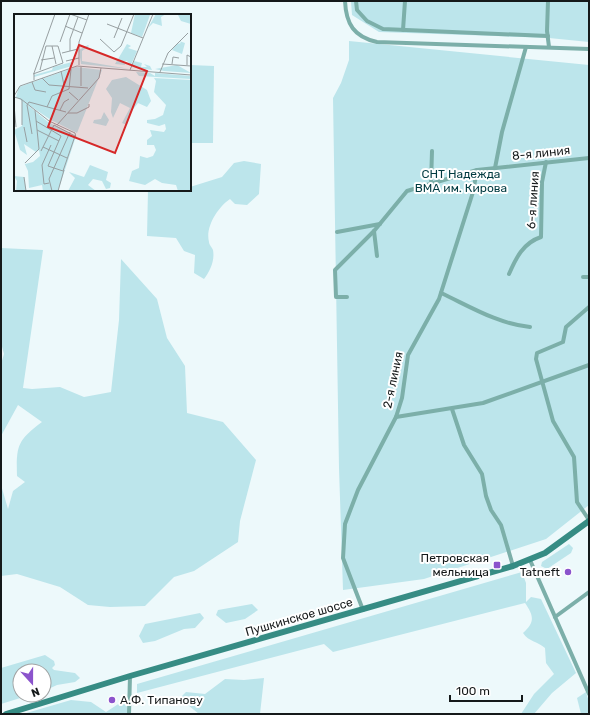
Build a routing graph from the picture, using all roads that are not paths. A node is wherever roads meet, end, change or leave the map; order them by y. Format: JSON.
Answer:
{"nodes":[{"id":1,"x":345,"y":1,"type":"edge"},
{"id":2,"x":356,"y":1,"type":"edge"},
{"id":3,"x":405,"y":1,"type":"edge"},
{"id":4,"x":548,"y":1,"type":"edge"},
{"id":5,"x":403,"y":30,"type":"junction"},
{"id":6,"x":548,"y":36,"type":"junction"},
{"id":7,"x":526,"y":47,"type":"junction"},
{"id":8,"x":549,"y":47,"type":"junction"},
{"id":9,"x":589,"y":49,"type":"edge"},
{"id":10,"x":432,"y":151,"type":"dead end"},
{"id":11,"x":589,"y":158,"type":"edge"},
{"id":12,"x":546,"y":162,"type":"junction"},
{"id":13,"x":495,"y":168,"type":"junction"},
{"id":14,"x":477,"y":170,"type":"junction"},
{"id":15,"x":431,"y":184,"type":"junction"},
{"id":16,"x":380,"y":224,"type":"junction"},
{"id":17,"x":374,"y":231,"type":"junction"},
{"id":18,"x":338,"y":232,"type":"dead end"},
{"id":19,"x":377,"y":256,"type":"dead end"},
{"id":20,"x":509,"y":274,"type":"dead end"},
{"id":21,"x":583,"y":277,"type":"dead end"},
{"id":22,"x":589,"y":277,"type":"edge"},
{"id":23,"x":441,"y":293,"type":"junction"},
{"id":24,"x":347,"y":297,"type":"dead end"},
{"id":25,"x":589,"y":307,"type":"edge"},
{"id":26,"x":530,"y":327,"type":"dead end"},
{"id":27,"x":589,"y":365,"type":"edge"},
{"id":28,"x":542,"y":382,"type":"junction"},
{"id":29,"x":452,"y":410,"type":"junction"},
{"id":30,"x":396,"y":417,"type":"junction"},
{"id":31,"x":589,"y":520,"type":"edge"},
{"id":32,"x":530,"y":560,"type":"junction"},
{"id":33,"x":513,"y":566,"type":"junction"},
{"id":34,"x":589,"y":592,"type":"edge"},
{"id":35,"x":363,"y":610,"type":"junction"},
{"id":36,"x":555,"y":617,"type":"junction"},
{"id":37,"x":130,"y":676,"type":"junction"},
{"id":38,"x":589,"y":677,"type":"edge"},
{"id":39,"x":584,"y":680,"type":"junction"},
{"id":40,"x":589,"y":694,"type":"edge"},
{"id":41,"x":6,"y":714,"type":"edge"},
{"id":42,"x":129,"y":714,"type":"edge"}],
"edges":[{"from":1,"to":7,"type":"street"},
{"from":2,"to":5,"type":"street"},
{"from":3,"to":5,"type":"street"},
{"from":4,"to":6,"type":"street"},
{"from":5,"to":6,"type":"street"},
{"from":6,"to":8,"type":"street"},
{"from":7,"to":8,"type":"street"},
{"from":7,"to":13,"type":"street"},
{"from":8,"to":9,"type":"street"},
{"from":10,"to":15,"type":"street"},
{"from":11,"to":12,"type":"street","name":"8-я линия"},
{"from":12,"to":13,"type":"street","name":"8-я линия"},
{"from":12,"to":20,"type":"street","name":"6-я линия"},
{"from":13,"to":14,"type":"street"},
{"from":14,"to":15,"type":"street"},
{"from":14,"to":23,"type":"street","name":"2-я линия"},
{"from":15,"to":16,"type":"street"},
{"from":16,"to":17,"type":"street"},
{"from":16,"to":18,"type":"street"},
{"from":17,"to":19,"type":"street"},
{"from":17,"to":24,"type":"street"},
{"from":21,"to":22,"type":"street"},
{"from":23,"to":26,"type":"street"},
{"from":23,"to":30,"type":"street","name":"2-я линия"},
{"from":25,"to":28,"type":"street"},
{"from":27,"to":28,"type":"street"},
{"from":28,"to":29,"type":"street"},
{"from":28,"to":31,"type":"street"},
{"from":29,"to":30,"type":"street"},
{"from":29,"to":33,"type":"street"},
{"from":30,"to":35,"type":"street","name":"2-я линия"},
{"from":31,"to":32,"type":"main road","name":"Пушкинское шоссе"},
{"from":32,"to":33,"type":"main road","name":"Пушкинское шоссе"},
{"from":32,"to":36,"type":"street"},
{"from":33,"to":35,"type":"main road","name":"Пушкинское шоссе"},
{"from":34,"to":36,"type":"street"},
{"from":35,"to":37,"type":"main road","name":"Пушкинское шоссе"},
{"from":36,"to":39,"type":"street"},
{"from":37,"to":41,"type":"main road","name":"Пушкинское шоссе"},
{"from":37,"to":42,"type":"street"},
{"from":38,"to":39,"type":"street"},
{"from":39,"to":40,"type":"street"}]}
